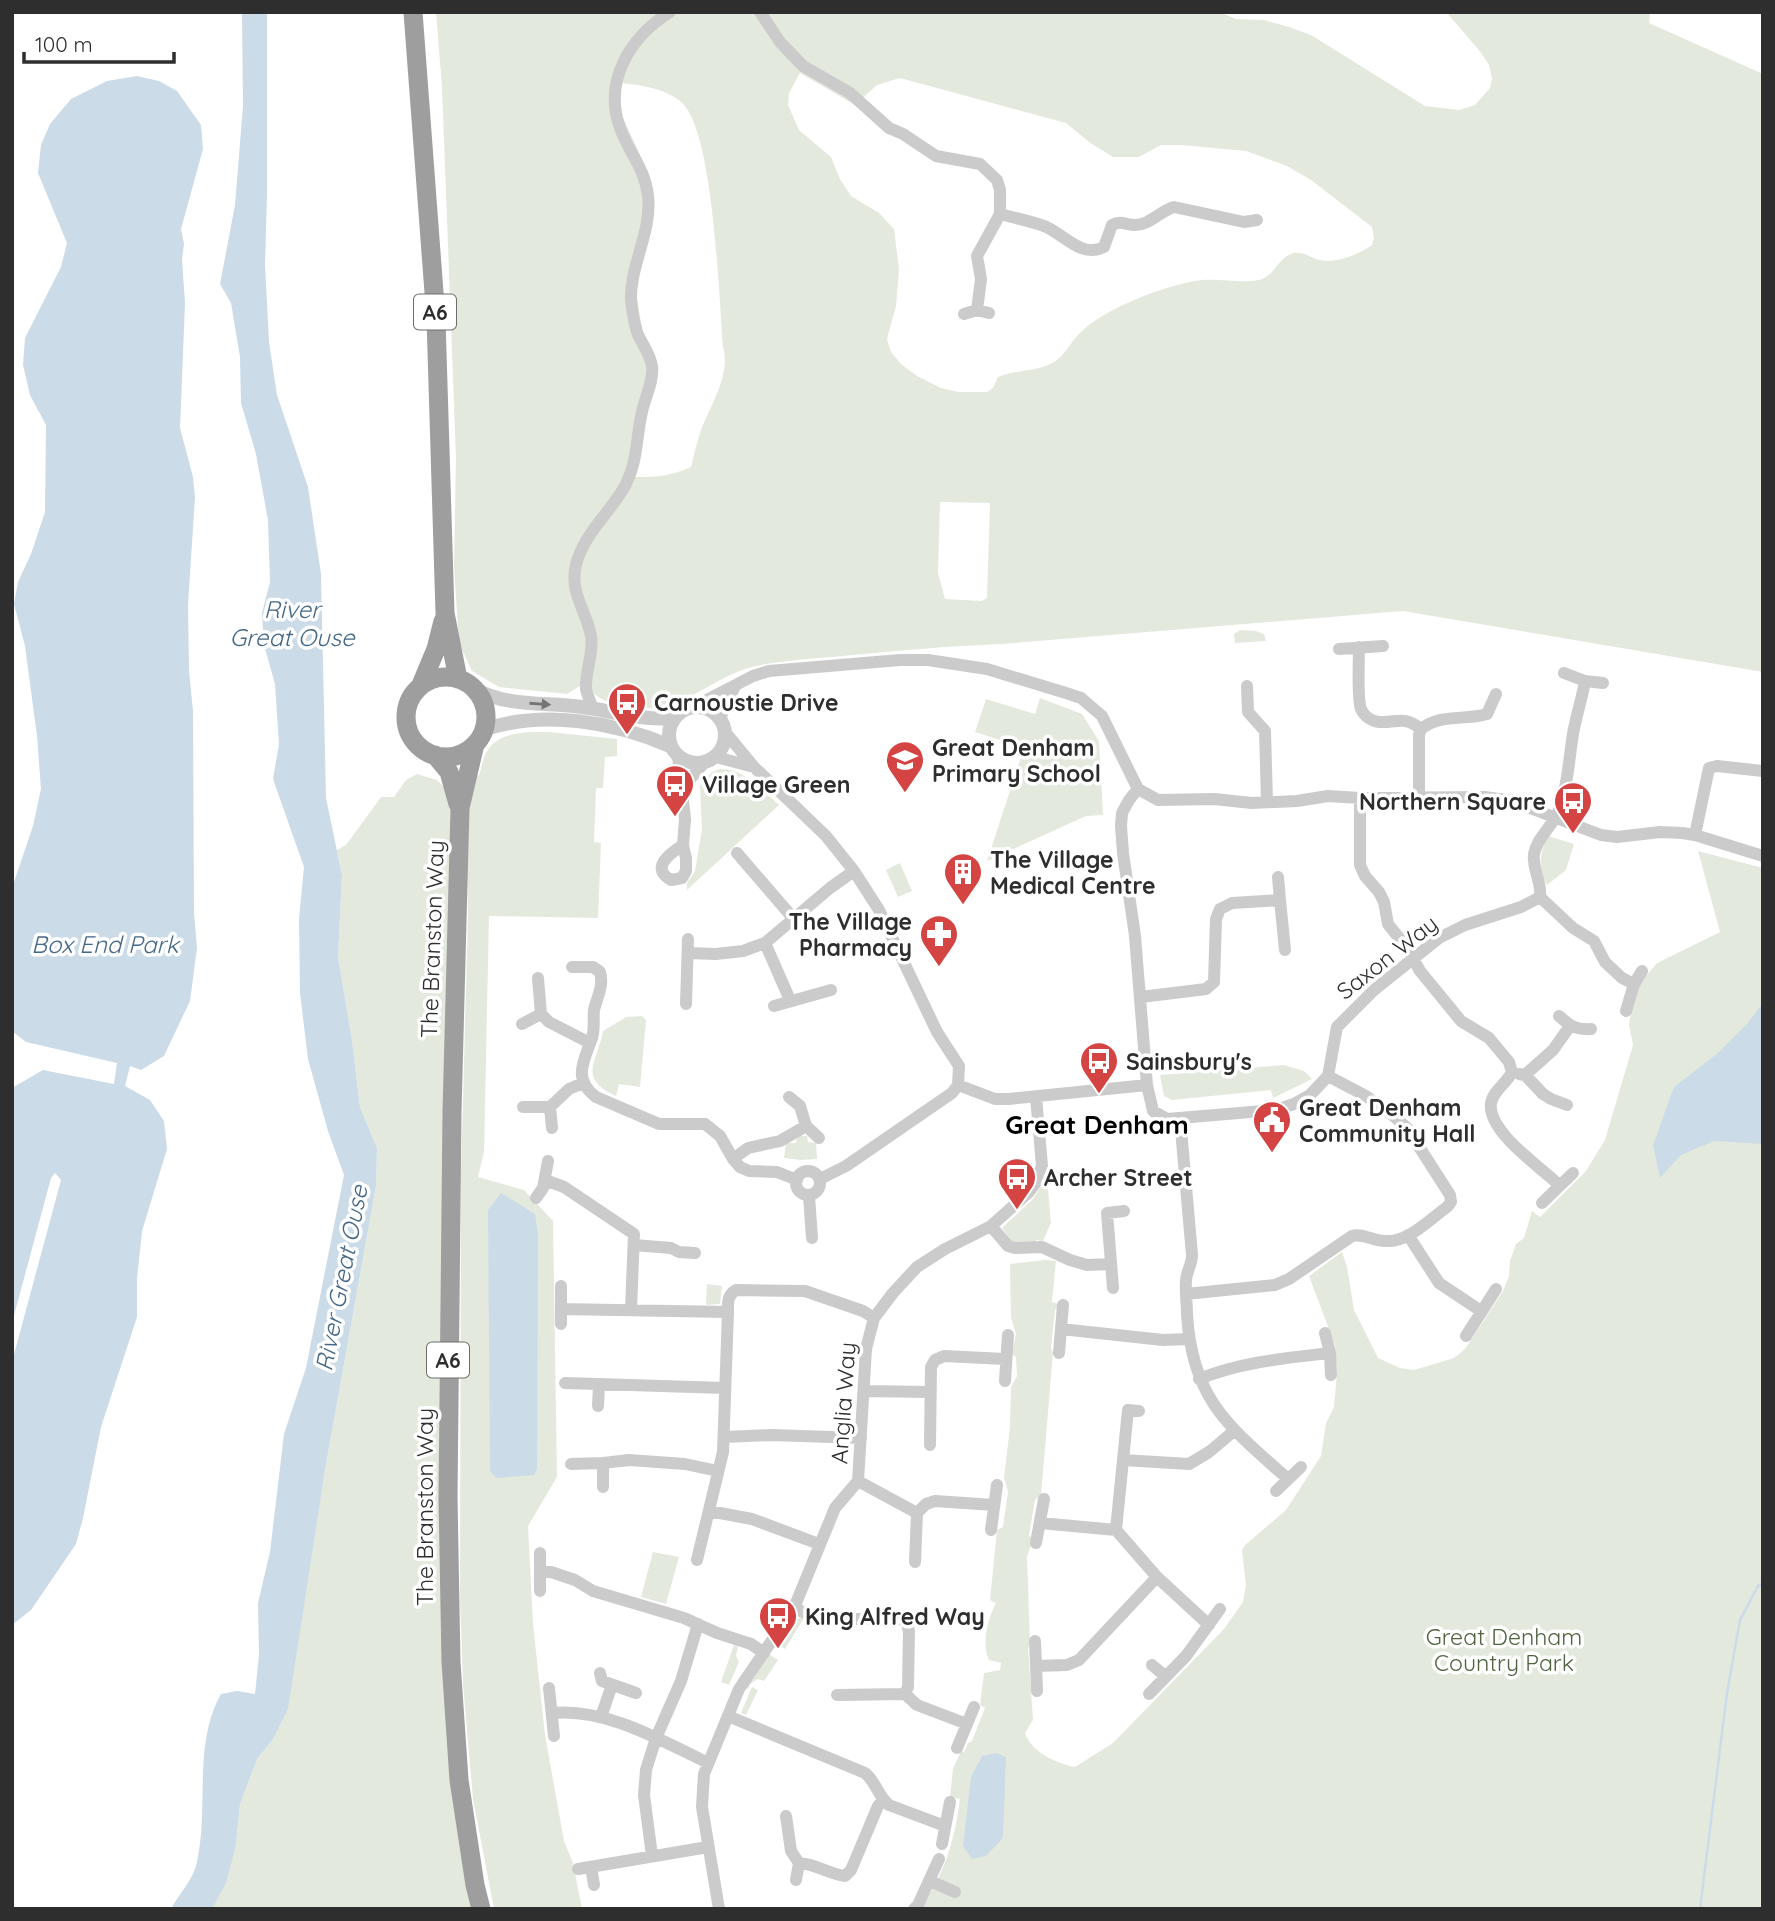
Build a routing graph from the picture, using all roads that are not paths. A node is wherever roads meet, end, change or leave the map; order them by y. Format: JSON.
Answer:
{"nodes":[{"id":1,"x":413,"y":12,"type":"edge"},
{"id":2,"x":670,"y":12,"type":"edge"},
{"id":3,"x":761,"y":12,"type":"edge"},
{"id":4,"x":1000,"y":214,"type":"junction"},
{"id":5,"x":1257,"y":220,"type":"dead end"},
{"id":6,"x":977,"y":312,"type":"dead end"},
{"id":7,"x":445,"y":613,"type":"junction"},
{"id":8,"x":1383,"y":646,"type":"dead end"},
{"id":9,"x":1359,"y":647,"type":"junction"},
{"id":10,"x":1339,"y":649,"type":"dead end"},
{"id":11,"x":1564,"y":673,"type":"dead end"},
{"id":12,"x":1585,"y":681,"type":"junction"},
{"id":13,"x":1603,"y":683,"type":"dead end"},
{"id":14,"x":466,"y":684,"type":"junction"},
{"id":15,"x":421,"y":685,"type":"junction"},
{"id":16,"x":735,"y":686,"type":"junction"},
{"id":17,"x":1247,"y":686,"type":"dead end"},
{"id":18,"x":586,"y":689,"type":"junction"},
{"id":19,"x":1496,"y":694,"type":"dead end"},
{"id":20,"x":571,"y":706,"type":"junction"},
{"id":21,"x":694,"y":707,"type":"junction"},
{"id":22,"x":593,"y":709,"type":"junction"},
{"id":23,"x":674,"y":718,"type":"junction"},
{"id":24,"x":720,"y":718,"type":"junction"},
{"id":25,"x":1421,"y":729,"type":"junction"},
{"id":26,"x":726,"y":733,"type":"junction"},
{"id":27,"x":479,"y":737,"type":"junction"},
{"id":28,"x":674,"y":751,"type":"junction"},
{"id":29,"x":435,"y":755,"type":"junction"},
{"id":30,"x":710,"y":760,"type":"junction"},
{"id":31,"x":754,"y":767,"type":"junction"},
{"id":32,"x":1763,"y":771,"type":"edge"},
{"id":33,"x":683,"y":788,"type":"junction"},
{"id":34,"x":1138,"y":789,"type":"junction"},
{"id":35,"x":665,"y":792,"type":"dead end"},
{"id":36,"x":1419,"y":797,"type":"junction"},
{"id":37,"x":1360,"y":798,"type":"junction"},
{"id":38,"x":1267,"y":802,"type":"junction"},
{"id":39,"x":460,"y":808,"type":"junction"},
{"id":40,"x":1555,"y":819,"type":"junction"},
{"id":41,"x":1695,"y":835,"type":"junction"},
{"id":42,"x":682,"y":845,"type":"junction"},
{"id":43,"x":737,"y":853,"type":"dead end"},
{"id":44,"x":1763,"y":856,"type":"edge"},
{"id":45,"x":854,"y":871,"type":"junction"},
{"id":46,"x":1278,"y":877,"type":"dead end"},
{"id":47,"x":1540,"y":897,"type":"junction"},
{"id":48,"x":1280,"y":900,"type":"junction"},
{"id":49,"x":793,"y":918,"type":"junction"},
{"id":50,"x":765,"y":943,"type":"junction"},
{"id":51,"x":1285,"y":950,"type":"dead end"},
{"id":52,"x":1412,"y":959,"type":"junction"},
{"id":53,"x":572,"y":967,"type":"dead end"},
{"id":54,"x":1643,"y":971,"type":"dead end"},
{"id":55,"x":538,"y":978,"type":"dead end"},
{"id":56,"x":1634,"y":984,"type":"junction"},
{"id":57,"x":831,"y":990,"type":"dead end"},
{"id":58,"x":1140,"y":997,"type":"junction"},
{"id":59,"x":790,"y":1000,"type":"junction"},
{"id":60,"x":686,"y":1004,"type":"dead end"},
{"id":61,"x":774,"y":1006,"type":"dead end"},
{"id":62,"x":1626,"y":1011,"type":"dead end"},
{"id":63,"x":541,"y":1014,"type":"junction"},
{"id":64,"x":1559,"y":1016,"type":"dead end"},
{"id":65,"x":522,"y":1024,"type":"dead end"},
{"id":66,"x":1570,"y":1026,"type":"junction"},
{"id":67,"x":1591,"y":1029,"type":"dead end"},
{"id":68,"x":590,"y":1043,"type":"junction"},
{"id":69,"x":1518,"y":1073,"type":"junction"},
{"id":70,"x":1328,"y":1076,"type":"junction"},
{"id":71,"x":583,"y":1083,"type":"junction"},
{"id":72,"x":958,"y":1085,"type":"junction"},
{"id":73,"x":1147,"y":1085,"type":"junction"},
{"id":74,"x":789,"y":1097,"type":"dead end"},
{"id":75,"x":1035,"y":1097,"type":"junction"},
{"id":76,"x":1567,"y":1105,"type":"dead end"},
{"id":77,"x":523,"y":1107,"type":"dead end"},
{"id":78,"x":550,"y":1107,"type":"junction"},
{"id":79,"x":1180,"y":1118,"type":"junction"},
{"id":80,"x":806,"y":1126,"type":"junction"},
{"id":81,"x":552,"y":1128,"type":"dead end"},
{"id":82,"x":819,"y":1138,"type":"dead end"},
{"id":83,"x":733,"y":1158,"type":"junction"},
{"id":84,"x":548,"y":1161,"type":"dead end"},
{"id":85,"x":1573,"y":1173,"type":"dead end"},
{"id":86,"x":820,"y":1178,"type":"junction"},
{"id":87,"x":545,"y":1180,"type":"junction"},
{"id":88,"x":797,"y":1180,"type":"junction"},
{"id":89,"x":1559,"y":1185,"type":"junction"},
{"id":90,"x":809,"y":1196,"type":"junction"},
{"id":91,"x":536,"y":1198,"type":"dead end"},
{"id":92,"x":1542,"y":1203,"type":"dead end"},
{"id":93,"x":1124,"y":1211,"type":"dead end"},
{"id":94,"x":991,"y":1226,"type":"junction"},
{"id":95,"x":1408,"y":1235,"type":"junction"},
{"id":96,"x":812,"y":1238,"type":"dead end"},
{"id":97,"x":634,"y":1245,"type":"junction"},
{"id":98,"x":695,"y":1252,"type":"dead end"},
{"id":99,"x":1111,"y":1264,"type":"junction"},
{"id":100,"x":561,"y":1286,"type":"dead end"},
{"id":101,"x":1113,"y":1288,"type":"dead end"},
{"id":102,"x":1496,"y":1289,"type":"dead end"},
{"id":103,"x":1186,"y":1294,"type":"junction"},
{"id":104,"x":1063,"y":1306,"type":"dead end"},
{"id":105,"x":561,"y":1309,"type":"junction"},
{"id":106,"x":631,"y":1310,"type":"junction"},
{"id":107,"x":1481,"y":1311,"type":"junction"},
{"id":108,"x":727,"y":1312,"type":"junction"},
{"id":109,"x":874,"y":1318,"type":"junction"},
{"id":110,"x":561,"y":1324,"type":"dead end"},
{"id":111,"x":1061,"y":1329,"type":"junction"},
{"id":112,"x":1325,"y":1333,"type":"dead end"},
{"id":113,"x":1007,"y":1335,"type":"dead end"},
{"id":114,"x":1466,"y":1336,"type":"dead end"},
{"id":115,"x":1189,"y":1339,"type":"junction"},
{"id":116,"x":1059,"y":1353,"type":"dead end"},
{"id":117,"x":1330,"y":1353,"type":"junction"},
{"id":118,"x":1005,"y":1359,"type":"junction"},
{"id":119,"x":1331,"y":1375,"type":"dead end"},
{"id":120,"x":1199,"y":1379,"type":"junction"},
{"id":121,"x":1005,"y":1381,"type":"dead end"},
{"id":122,"x":565,"y":1383,"type":"dead end"},
{"id":123,"x":598,"y":1385,"type":"junction"},
{"id":124,"x":725,"y":1388,"type":"junction"},
{"id":125,"x":863,"y":1391,"type":"junction"},
{"id":126,"x":930,"y":1392,"type":"junction"},
{"id":127,"x":598,"y":1406,"type":"dead end"},
{"id":128,"x":1139,"y":1411,"type":"dead end"},
{"id":129,"x":1234,"y":1431,"type":"junction"},
{"id":130,"x":724,"y":1437,"type":"junction"},
{"id":131,"x":861,"y":1438,"type":"junction"},
{"id":132,"x":930,"y":1444,"type":"dead end"},
{"id":133,"x":1123,"y":1460,"type":"junction"},
{"id":134,"x":571,"y":1464,"type":"dead end"},
{"id":135,"x":603,"y":1464,"type":"junction"},
{"id":136,"x":1301,"y":1467,"type":"dead end"},
{"id":137,"x":718,"y":1471,"type":"junction"},
{"id":138,"x":1288,"y":1479,"type":"junction"},
{"id":139,"x":858,"y":1481,"type":"junction"},
{"id":140,"x":997,"y":1485,"type":"dead end"},
{"id":141,"x":603,"y":1487,"type":"dead end"},
{"id":142,"x":1276,"y":1491,"type":"dead end"},
{"id":143,"x":1044,"y":1499,"type":"dead end"},
{"id":144,"x":994,"y":1505,"type":"junction"},
{"id":145,"x":709,"y":1511,"type":"junction"},
{"id":146,"x":917,"y":1513,"type":"junction"},
{"id":147,"x":1040,"y":1523,"type":"junction"},
{"id":148,"x":991,"y":1530,"type":"dead end"},
{"id":149,"x":1116,"y":1530,"type":"junction"},
{"id":150,"x":1036,"y":1543,"type":"dead end"},
{"id":151,"x":819,"y":1544,"type":"junction"},
{"id":152,"x":540,"y":1553,"type":"dead end"},
{"id":153,"x":697,"y":1560,"type":"dead end"},
{"id":154,"x":915,"y":1562,"type":"dead end"},
{"id":155,"x":540,"y":1572,"type":"junction"},
{"id":156,"x":1157,"y":1577,"type":"junction"},
{"id":157,"x":540,"y":1591,"type":"dead end"},
{"id":158,"x":794,"y":1608,"type":"junction"},
{"id":159,"x":1220,"y":1609,"type":"dead end"},
{"id":160,"x":698,"y":1625,"type":"junction"},
{"id":161,"x":1209,"y":1625,"type":"junction"},
{"id":162,"x":1035,"y":1641,"type":"dead end"},
{"id":163,"x":764,"y":1653,"type":"junction"},
{"id":164,"x":1152,"y":1665,"type":"dead end"},
{"id":165,"x":1036,"y":1666,"type":"junction"},
{"id":166,"x":600,"y":1673,"type":"dead end"},
{"id":167,"x":1165,"y":1676,"type":"junction"},
{"id":168,"x":612,"y":1685,"type":"junction"},
{"id":169,"x":549,"y":1688,"type":"dead end"},
{"id":170,"x":1037,"y":1691,"type":"dead end"},
{"id":171,"x":636,"y":1692,"type":"dead end"},
{"id":172,"x":905,"y":1694,"type":"junction"},
{"id":173,"x":1150,"y":1694,"type":"dead end"},
{"id":174,"x":843,"y":1698,"type":"dead end"},
{"id":175,"x":974,"y":1707,"type":"dead end"},
{"id":176,"x":552,"y":1713,"type":"junction"},
{"id":177,"x":728,"y":1716,"type":"junction"},
{"id":178,"x":601,"y":1717,"type":"junction"},
{"id":179,"x":967,"y":1724,"type":"junction"},
{"id":180,"x":554,"y":1736,"type":"dead end"},
{"id":181,"x":656,"y":1738,"type":"junction"},
{"id":182,"x":957,"y":1748,"type":"dead end"},
{"id":183,"x":708,"y":1763,"type":"junction"},
{"id":184,"x":883,"y":1800,"type":"junction"},
{"id":185,"x":950,"y":1802,"type":"dead end"},
{"id":186,"x":783,"y":1822,"type":"dead end"},
{"id":187,"x":946,"y":1826,"type":"junction"},
{"id":188,"x":942,"y":1844,"type":"dead end"},
{"id":189,"x":708,"y":1847,"type":"junction"},
{"id":190,"x":652,"y":1856,"type":"junction"},
{"id":191,"x":939,"y":1859,"type":"dead end"},
{"id":192,"x":799,"y":1863,"type":"junction"},
{"id":193,"x":796,"y":1880,"type":"dead end"},
{"id":194,"x":930,"y":1881,"type":"junction"},
{"id":195,"x":594,"y":1885,"type":"dead end"},
{"id":196,"x":955,"y":1892,"type":"dead end"},
{"id":197,"x":481,"y":1909,"type":"edge"},
{"id":198,"x":719,"y":1909,"type":"edge"},
{"id":199,"x":914,"y":1909,"type":"edge"}],
"edges":[{"from":1,"to":7,"type":"highway","number":"A6"},
{"from":2,"to":18,"type":"street"},
{"from":3,"to":4,"type":"street"},
{"from":4,"to":5,"type":"street"},
{"from":4,"to":6,"type":"street"},
{"from":7,"to":14,"type":"highway","number":"A6"},
{"from":7,"to":15,"type":"highway","number":"A6"},
{"from":8,"to":9,"type":"street"},
{"from":9,"to":10,"type":"street"},
{"from":9,"to":25,"type":"street"},
{"from":11,"to":12,"type":"street"},
{"from":12,"to":13,"type":"street"},
{"from":12,"to":40,"type":"street"},
{"from":14,"to":15,"type":"highway"},
{"from":14,"to":20,"type":"street","one_way":true},
{"from":14,"to":27,"type":"highway"},
{"from":15,"to":29,"type":"highway"},
{"from":16,"to":21,"type":"street"},
{"from":16,"to":24,"type":"street"},
{"from":16,"to":34,"type":"street"},
{"from":17,"to":38,"type":"street"},
{"from":18,"to":20,"type":"street"},
{"from":18,"to":22,"type":"street"},
{"from":19,"to":25,"type":"street"},
{"from":20,"to":22,"type":"street"},
{"from":21,"to":23,"type":"street"},
{"from":21,"to":24,"type":"street"},
{"from":22,"to":23,"type":"street"},
{"from":23,"to":28,"type":"street"},
{"from":24,"to":26,"type":"street"},
{"from":25,"to":36,"type":"street"},
{"from":26,"to":30,"type":"street"},
{"from":26,"to":31,"type":"street"},
{"from":27,"to":28,"type":"street"},
{"from":27,"to":29,"type":"highway"},
{"from":27,"to":39,"type":"highway","name":"The Branston Way","number":"A6"},
{"from":28,"to":30,"type":"street"},
{"from":28,"to":33,"type":"street"},
{"from":29,"to":39,"type":"highway","name":"The Branston Way","number":"A6"},
{"from":30,"to":31,"type":"street"},
{"from":30,"to":33,"type":"street"},
{"from":31,"to":45,"type":"street"},
{"from":32,"to":41,"type":"street"},
{"from":33,"to":35,"type":"street"},
{"from":33,"to":42,"type":"street"},
{"from":34,"to":38,"type":"street"},
{"from":34,"to":58,"type":"street"},
{"from":36,"to":37,"type":"street"},
{"from":36,"to":40,"type":"street"},
{"from":37,"to":38,"type":"street"},
{"from":37,"to":52,"type":"street"},
{"from":39,"to":197,"type":"highway","name":"The Branston Way","number":"A6"},
{"from":40,"to":41,"type":"street"},
{"from":40,"to":47,"type":"street"},
{"from":41,"to":44,"type":"street"},
{"from":42,"to":42,"type":"street"},
{"from":43,"to":49,"type":"street"},
{"from":45,"to":49,"type":"street"},
{"from":45,"to":72,"type":"street"},
{"from":46,"to":48,"type":"street"},
{"from":47,"to":52,"type":"street","name":"Saxon Way"},
{"from":47,"to":56,"type":"street"},
{"from":48,"to":51,"type":"street"},
{"from":48,"to":58,"type":"street"},
{"from":49,"to":50,"type":"street"},
{"from":50,"to":59,"type":"street"},
{"from":50,"to":60,"type":"street"},
{"from":52,"to":69,"type":"street"},
{"from":52,"to":70,"type":"street","name":"Saxon Way"},
{"from":53,"to":68,"type":"street"},
{"from":54,"to":56,"type":"street"},
{"from":55,"to":63,"type":"street"},
{"from":56,"to":62,"type":"street"},
{"from":57,"to":59,"type":"street"},
{"from":58,"to":73,"type":"street"},
{"from":59,"to":61,"type":"street"},
{"from":63,"to":65,"type":"street"},
{"from":63,"to":68,"type":"street"},
{"from":64,"to":66,"type":"street"},
{"from":66,"to":67,"type":"street"},
{"from":66,"to":69,"type":"street"},
{"from":68,"to":71,"type":"street"},
{"from":69,"to":76,"type":"street"},
{"from":69,"to":89,"type":"street"},
{"from":70,"to":79,"type":"street"},
{"from":70,"to":95,"type":"street"},
{"from":71,"to":78,"type":"street"},
{"from":71,"to":83,"type":"street"},
{"from":72,"to":75,"type":"street"},
{"from":72,"to":86,"type":"street"},
{"from":73,"to":75,"type":"street"},
{"from":73,"to":79,"type":"street"},
{"from":74,"to":80,"type":"street"},
{"from":75,"to":94,"type":"street","name":"Anglia Way"},
{"from":77,"to":78,"type":"street"},
{"from":78,"to":81,"type":"street"},
{"from":79,"to":103,"type":"street"},
{"from":80,"to":82,"type":"street"},
{"from":80,"to":83,"type":"street"},
{"from":83,"to":88,"type":"street"},
{"from":84,"to":87,"type":"street"},
{"from":85,"to":89,"type":"street"},
{"from":86,"to":88,"type":"street"},
{"from":86,"to":90,"type":"street"},
{"from":87,"to":91,"type":"street"},
{"from":87,"to":97,"type":"street"},
{"from":88,"to":90,"type":"street"},
{"from":89,"to":92,"type":"street"},
{"from":90,"to":96,"type":"street"},
{"from":93,"to":99,"type":"street"},
{"from":94,"to":99,"type":"street"},
{"from":94,"to":109,"type":"street","name":"Anglia Way"},
{"from":95,"to":103,"type":"street"},
{"from":95,"to":107,"type":"street"},
{"from":97,"to":98,"type":"street"},
{"from":97,"to":106,"type":"street"},
{"from":99,"to":101,"type":"street"},
{"from":100,"to":105,"type":"street"},
{"from":102,"to":107,"type":"street"},
{"from":103,"to":115,"type":"street"},
{"from":104,"to":111,"type":"street"},
{"from":105,"to":106,"type":"street"},
{"from":105,"to":110,"type":"street"},
{"from":106,"to":108,"type":"street"},
{"from":107,"to":114,"type":"street"},
{"from":108,"to":109,"type":"street"},
{"from":108,"to":124,"type":"street"},
{"from":109,"to":125,"type":"street","name":"Anglia Way"},
{"from":111,"to":115,"type":"street"},
{"from":111,"to":116,"type":"street"},
{"from":112,"to":117,"type":"street"},
{"from":113,"to":118,"type":"street"},
{"from":115,"to":120,"type":"street"},
{"from":117,"to":119,"type":"street"},
{"from":117,"to":120,"type":"street"},
{"from":118,"to":121,"type":"street"},
{"from":118,"to":126,"type":"street"},
{"from":120,"to":129,"type":"street"},
{"from":122,"to":123,"type":"street"},
{"from":123,"to":124,"type":"street"},
{"from":123,"to":127,"type":"street"},
{"from":124,"to":130,"type":"street"},
{"from":125,"to":126,"type":"street"},
{"from":125,"to":131,"type":"street","name":"Anglia Way"},
{"from":126,"to":132,"type":"street"},
{"from":128,"to":133,"type":"street"},
{"from":129,"to":133,"type":"street"},
{"from":129,"to":138,"type":"street"},
{"from":130,"to":131,"type":"street"},
{"from":130,"to":137,"type":"street"},
{"from":131,"to":139,"type":"street","name":"Anglia Way"},
{"from":133,"to":149,"type":"street"},
{"from":134,"to":135,"type":"street"},
{"from":135,"to":137,"type":"street"},
{"from":135,"to":141,"type":"street"},
{"from":136,"to":138,"type":"street"},
{"from":137,"to":145,"type":"street"},
{"from":138,"to":142,"type":"street"},
{"from":139,"to":146,"type":"street"},
{"from":139,"to":151,"type":"street","name":"Anglia Way"},
{"from":140,"to":144,"type":"street"},
{"from":143,"to":147,"type":"street"},
{"from":144,"to":146,"type":"street"},
{"from":144,"to":148,"type":"street"},
{"from":145,"to":151,"type":"street"},
{"from":145,"to":153,"type":"street"},
{"from":146,"to":154,"type":"street"},
{"from":147,"to":149,"type":"street"},
{"from":147,"to":150,"type":"street"},
{"from":149,"to":156,"type":"street"},
{"from":151,"to":158,"type":"street","name":"Anglia Way"},
{"from":152,"to":155,"type":"street"},
{"from":155,"to":157,"type":"street"},
{"from":155,"to":160,"type":"street"},
{"from":156,"to":161,"type":"street"},
{"from":156,"to":165,"type":"street"},
{"from":158,"to":163,"type":"street"},
{"from":158,"to":172,"type":"street"},
{"from":159,"to":161,"type":"street"},
{"from":160,"to":163,"type":"street"},
{"from":160,"to":181,"type":"street"},
{"from":161,"to":167,"type":"street"},
{"from":162,"to":165,"type":"street"},
{"from":163,"to":177,"type":"street"},
{"from":164,"to":167,"type":"street"},
{"from":165,"to":170,"type":"street"},
{"from":166,"to":168,"type":"street"},
{"from":167,"to":173,"type":"street"},
{"from":168,"to":171,"type":"street"},
{"from":168,"to":178,"type":"street"},
{"from":169,"to":176,"type":"street"},
{"from":172,"to":174,"type":"street"},
{"from":172,"to":179,"type":"street"},
{"from":175,"to":179,"type":"street"},
{"from":176,"to":178,"type":"street"},
{"from":176,"to":180,"type":"street"},
{"from":177,"to":183,"type":"street"},
{"from":177,"to":184,"type":"street"},
{"from":178,"to":181,"type":"street"},
{"from":179,"to":182,"type":"street"},
{"from":181,"to":183,"type":"street"},
{"from":181,"to":190,"type":"street"},
{"from":183,"to":189,"type":"street"},
{"from":184,"to":187,"type":"street"},
{"from":184,"to":192,"type":"street"},
{"from":185,"to":187,"type":"street"},
{"from":186,"to":192,"type":"street"},
{"from":187,"to":188,"type":"street"},
{"from":189,"to":190,"type":"street"},
{"from":189,"to":198,"type":"street"},
{"from":190,"to":195,"type":"street"},
{"from":191,"to":194,"type":"street"},
{"from":192,"to":193,"type":"street"},
{"from":194,"to":196,"type":"street"},
{"from":194,"to":199,"type":"street"}]}
